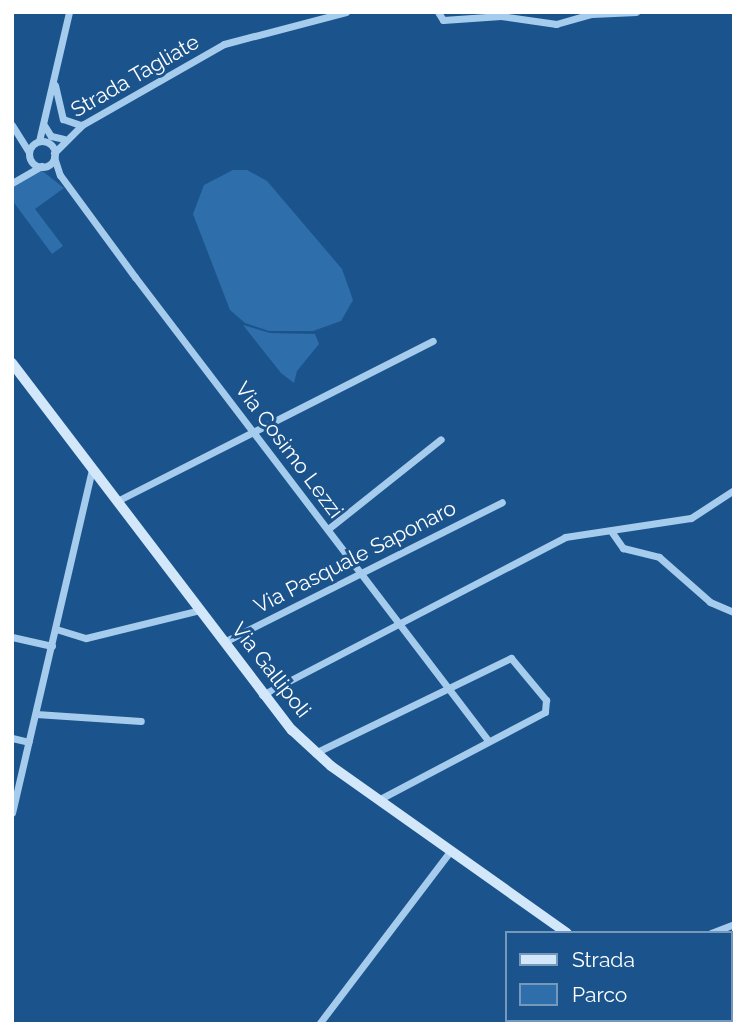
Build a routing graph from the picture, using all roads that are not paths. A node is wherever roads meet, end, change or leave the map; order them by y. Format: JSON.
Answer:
{"nodes":[{"id":1,"x":69,"y":12,"type":"edge"},
{"id":2,"x":346,"y":12,"type":"edge"},
{"id":3,"x":438,"y":12,"type":"edge"},
{"id":4,"x":636,"y":12,"type":"edge"},
{"id":5,"x":55,"y":81,"type":"junction"},
{"id":6,"x":44,"y":124,"type":"junction"},
{"id":7,"x":12,"y":125,"type":"edge"},
{"id":8,"x":82,"y":125,"type":"junction"},
{"id":9,"x":20,"y":134,"type":"junction"},
{"id":10,"x":64,"y":139,"type":"junction"},
{"id":11,"x":38,"y":142,"type":"junction"},
{"id":12,"x":49,"y":144,"type":"junction"},
{"id":13,"x":29,"y":152,"type":"junction"},
{"id":14,"x":54,"y":155,"type":"junction"},
{"id":15,"x":32,"y":162,"type":"junction"},
{"id":16,"x":43,"y":166,"type":"junction"},
{"id":17,"x":27,"y":172,"type":"junction"},
{"id":18,"x":64,"y":181,"type":"junction"},
{"id":19,"x":12,"y":183,"type":"edge"},
{"id":20,"x":433,"y":341,"type":"dead end"},
{"id":21,"x":12,"y":363,"type":"edge"},
{"id":22,"x":253,"y":432,"type":"junction"},
{"id":23,"x":441,"y":439,"type":"dead end"},
{"id":24,"x":92,"y":468,"type":"junction"},
{"id":25,"x":734,"y":490,"type":"edge"},
{"id":26,"x":117,"y":500,"type":"junction"},
{"id":27,"x":502,"y":502,"type":"dead end"},
{"id":28,"x":328,"y":529,"type":"junction"},
{"id":29,"x":611,"y":531,"type":"junction"},
{"id":30,"x":361,"y":573,"type":"junction"},
{"id":31,"x":200,"y":610,"type":"junction"},
{"id":32,"x":734,"y":612,"type":"edge"},
{"id":33,"x":400,"y":625,"type":"junction"},
{"id":34,"x":56,"y":629,"type":"junction"},
{"id":35,"x":12,"y":637,"type":"edge"},
{"id":36,"x":224,"y":642,"type":"junction"},
{"id":37,"x":52,"y":646,"type":"junction"},
{"id":38,"x":448,"y":688,"type":"junction"},
{"id":39,"x":262,"y":695,"type":"junction"},
{"id":40,"x":36,"y":714,"type":"junction"},
{"id":41,"x":141,"y":721,"type":"dead end"},
{"id":42,"x":12,"y":738,"type":"edge"},
{"id":43,"x":487,"y":739,"type":"junction"},
{"id":44,"x":29,"y":742,"type":"junction"},
{"id":45,"x":315,"y":753,"type":"junction"},
{"id":46,"x":379,"y":800,"type":"junction"},
{"id":47,"x":12,"y":813,"type":"edge"},
{"id":48,"x":451,"y":850,"type":"junction"},
{"id":49,"x":734,"y":924,"type":"edge"},
{"id":50,"x":564,"y":931,"type":"edge"},
{"id":51,"x":716,"y":931,"type":"edge"},
{"id":52,"x":319,"y":1024,"type":"edge"}],
"edges":[{"from":1,"to":5,"type":"street"},
{"from":2,"to":8,"type":"street","name":"Strada Tagliate"},
{"from":3,"to":4,"type":"street"},
{"from":5,"to":6,"type":"street"},
{"from":5,"to":8,"type":"street"},
{"from":6,"to":10,"type":"street","name":"Strada Tagliate"},
{"from":6,"to":11,"type":"street"},
{"from":6,"to":12,"type":"street"},
{"from":7,"to":9,"type":"street"},
{"from":8,"to":10,"type":"street","name":"Strada Tagliate"},
{"from":9,"to":11,"type":"street"},
{"from":9,"to":13,"type":"street"},
{"from":10,"to":14,"type":"street","name":"Strada Tagliate"},
{"from":11,"to":12,"type":"street"},
{"from":11,"to":13,"type":"street"},
{"from":12,"to":14,"type":"street"},
{"from":13,"to":15,"type":"street"},
{"from":14,"to":16,"type":"street"},
{"from":14,"to":18,"type":"street","name":"Via Cosimo Lezzi"},
{"from":15,"to":16,"type":"street"},
{"from":15,"to":17,"type":"street"},
{"from":16,"to":17,"type":"street"},
{"from":16,"to":18,"type":"street","name":"Via Cosimo Lezzi"},
{"from":17,"to":19,"type":"street"},
{"from":18,"to":22,"type":"street","name":"Via Cosimo Lezzi"},
{"from":20,"to":22,"type":"street"},
{"from":21,"to":24,"type":"main road","name":"Via Gallipoli"},
{"from":22,"to":26,"type":"street"},
{"from":22,"to":28,"type":"street","name":"Via Cosimo Lezzi"},
{"from":23,"to":28,"type":"street"},
{"from":24,"to":26,"type":"main road","name":"Via Gallipoli"},
{"from":24,"to":34,"type":"street"},
{"from":25,"to":29,"type":"street"},
{"from":26,"to":31,"type":"main road","name":"Via Gallipoli"},
{"from":27,"to":30,"type":"street","name":"Via Pasquale Saponaro"},
{"from":28,"to":30,"type":"street","name":"Via Cosimo Lezzi"},
{"from":29,"to":32,"type":"street"},
{"from":29,"to":33,"type":"street"},
{"from":30,"to":33,"type":"street","name":"Via Cosimo Lezzi"},
{"from":30,"to":36,"type":"street","name":"Via Pasquale Saponaro"},
{"from":31,"to":34,"type":"street"},
{"from":31,"to":36,"type":"main road","name":"Via Gallipoli"},
{"from":33,"to":38,"type":"street","name":"Via Cosimo Lezzi"},
{"from":33,"to":39,"type":"street"},
{"from":34,"to":37,"type":"street"},
{"from":35,"to":37,"type":"street"},
{"from":36,"to":39,"type":"main road","name":"Via Gallipoli"},
{"from":37,"to":40,"type":"street"},
{"from":38,"to":43,"type":"street","name":"Via Cosimo Lezzi"},
{"from":38,"to":43,"type":"street"},
{"from":38,"to":45,"type":"street"},
{"from":39,"to":45,"type":"main road","name":"Via Gallipoli"},
{"from":40,"to":41,"type":"street"},
{"from":40,"to":44,"type":"street"},
{"from":42,"to":44,"type":"street"},
{"from":43,"to":46,"type":"street"},
{"from":44,"to":47,"type":"street"},
{"from":45,"to":46,"type":"main road","name":"Via Gallipoli"},
{"from":46,"to":48,"type":"main road","name":"Via Gallipoli"},
{"from":48,"to":50,"type":"main road","name":"Via Gallipoli"},
{"from":48,"to":52,"type":"street"},
{"from":49,"to":51,"type":"street"}]}
